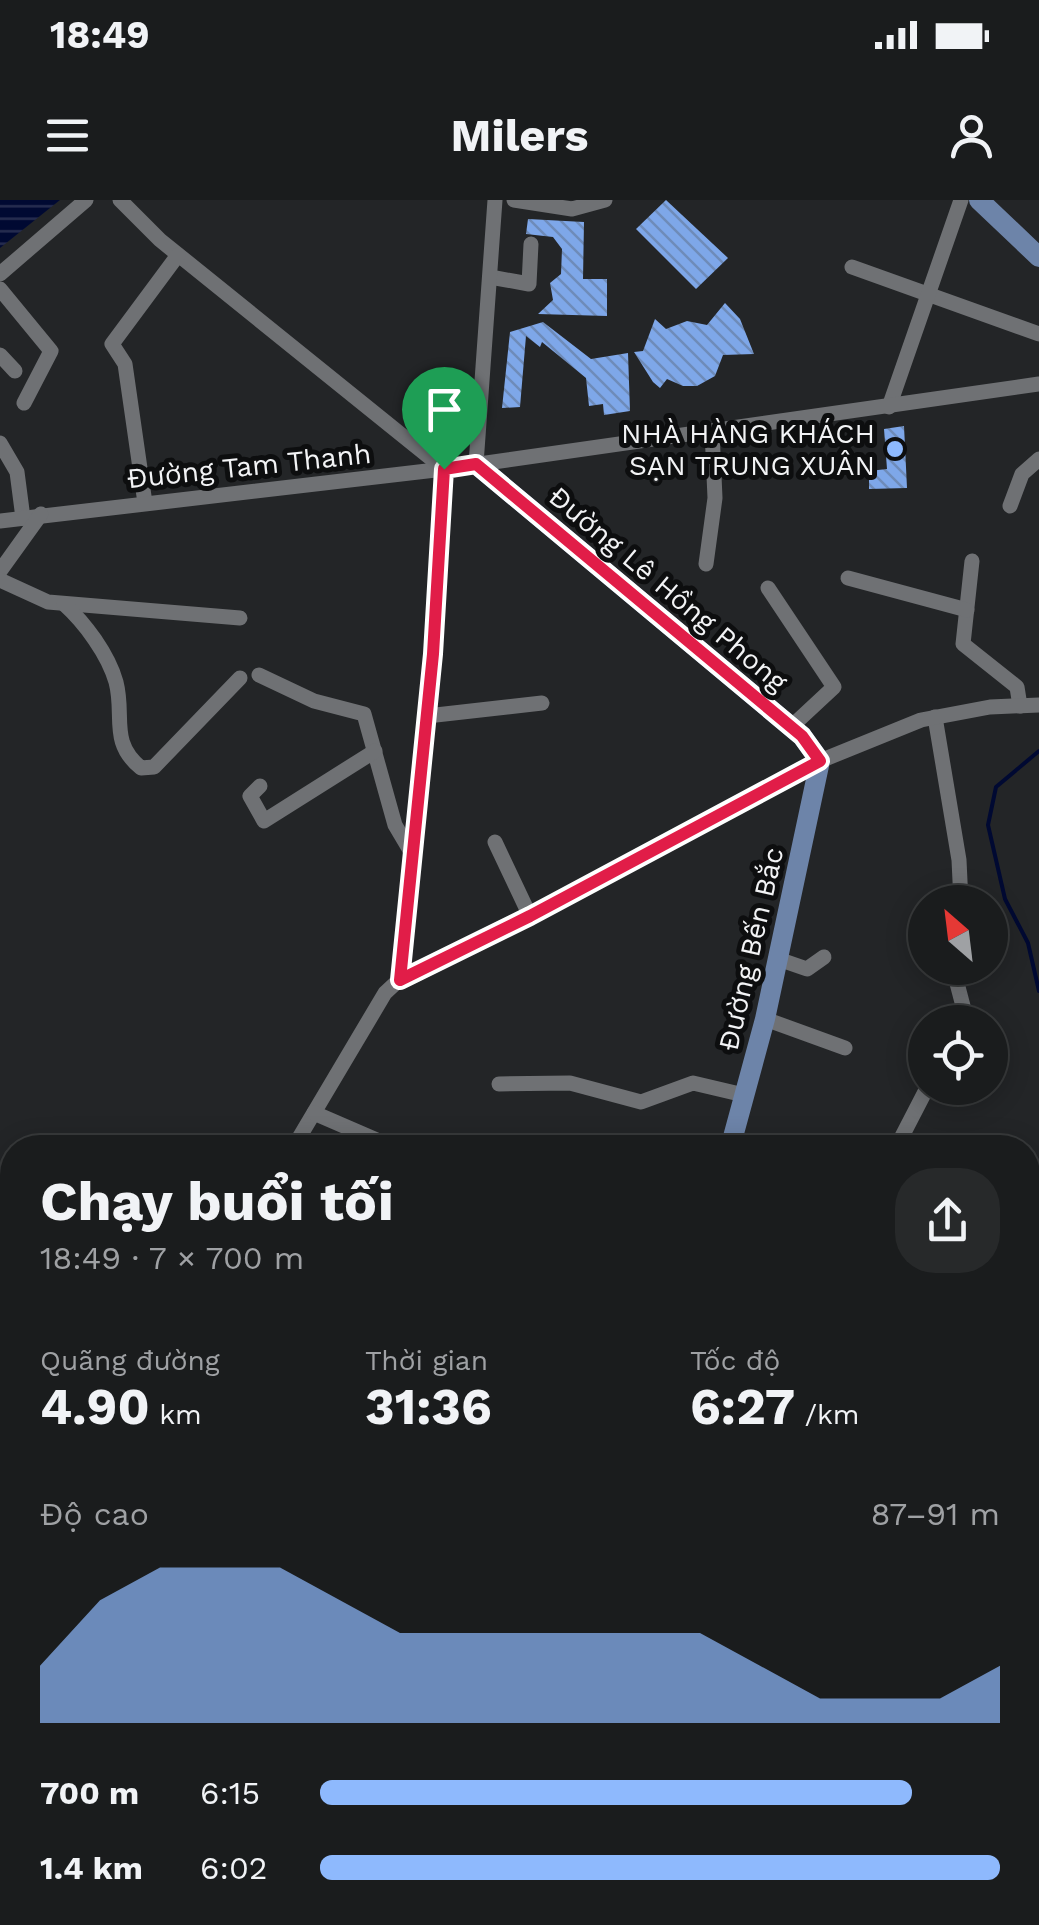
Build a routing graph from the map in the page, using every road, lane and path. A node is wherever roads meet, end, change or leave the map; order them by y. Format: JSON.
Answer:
{"nodes":[{"id":1,"x":86,"y":200,"type":"edge"},
{"id":2,"x":120,"y":200,"type":"edge"},
{"id":3,"x":496,"y":200,"type":"edge"},
{"id":4,"x":514,"y":200,"type":"edge"},
{"id":5,"x":961,"y":200,"type":"edge"},
{"id":6,"x":980,"y":200,"type":"edge"},
{"id":7,"x":609,"y":201,"type":"edge"},
{"id":8,"x":531,"y":244,"type":"dead end"},
{"id":9,"x":178,"y":254,"type":"junction"},
{"id":10,"x":1039,"y":257,"type":"edge"},
{"id":11,"x":852,"y":267,"type":"dead end"},
{"id":12,"x":0,"y":274,"type":"edge"},
{"id":13,"x":490,"y":278,"type":"junction"},
{"id":14,"x":0,"y":289,"type":"edge"},
{"id":15,"x":928,"y":294,"type":"junction"},
{"id":16,"x":1039,"y":334,"type":"edge"},
{"id":17,"x":0,"y":354,"type":"edge"},
{"id":18,"x":15,"y":370,"type":"dead end"},
{"id":19,"x":1039,"y":384,"type":"edge"},
{"id":20,"x":24,"y":403,"type":"dead end"},
{"id":21,"x":889,"y":407,"type":"junction"},
{"id":22,"x":712,"y":431,"type":"junction"},
{"id":23,"x":0,"y":442,"type":"edge"},
{"id":24,"x":1039,"y":459,"type":"edge"},
{"id":25,"x":476,"y":464,"type":"junction"},
{"id":26,"x":444,"y":469,"type":"junction"},
{"id":27,"x":144,"y":503,"type":"junction"},
{"id":28,"x":1010,"y":506,"type":"dead end"},
{"id":29,"x":41,"y":514,"type":"junction"},
{"id":30,"x":24,"y":518,"type":"junction"},
{"id":31,"x":0,"y":521,"type":"edge"},
{"id":32,"x":972,"y":561,"type":"dead end"},
{"id":33,"x":706,"y":564,"type":"dead end"},
{"id":34,"x":0,"y":571,"type":"edge"},
{"id":35,"x":848,"y":578,"type":"dead end"},
{"id":36,"x":0,"y":580,"type":"edge"},
{"id":37,"x":768,"y":588,"type":"dead end"},
{"id":38,"x":64,"y":604,"type":"junction"},
{"id":39,"x":967,"y":610,"type":"junction"},
{"id":40,"x":240,"y":618,"type":"dead end"},
{"id":41,"x":259,"y":676,"type":"dead end"},
{"id":42,"x":240,"y":678,"type":"dead end"},
{"id":43,"x":542,"y":703,"type":"dead end"},
{"id":44,"x":1039,"y":705,"type":"edge"},
{"id":45,"x":1020,"y":706,"type":"junction"},
{"id":46,"x":427,"y":716,"type":"junction"},
{"id":47,"x":934,"y":717,"type":"junction"},
{"id":48,"x":792,"y":727,"type":"junction"},
{"id":49,"x":375,"y":751,"type":"junction"},
{"id":50,"x":820,"y":761,"type":"junction"},
{"id":51,"x":260,"y":786,"type":"dead end"},
{"id":52,"x":495,"y":842,"type":"dead end"},
{"id":53,"x":411,"y":852,"type":"junction"},
{"id":54,"x":960,"y":885,"type":"edge"},
{"id":55,"x":530,"y":916,"type":"junction"},
{"id":56,"x":824,"y":957,"type":"dead end"},
{"id":57,"x":778,"y":959,"type":"junction"},
{"id":58,"x":400,"y":980,"type":"junction"},
{"id":59,"x":765,"y":1019,"type":"junction"},
{"id":60,"x":846,"y":1048,"type":"dead end"},
{"id":61,"x":499,"y":1084,"type":"dead end"},
{"id":62,"x":744,"y":1095,"type":"junction"},
{"id":63,"x":918,"y":1105,"type":"edge"},
{"id":64,"x":314,"y":1114,"type":"junction"},
{"id":65,"x":301,"y":1135,"type":"edge"},
{"id":66,"x":364,"y":1135,"type":"edge"},
{"id":67,"x":733,"y":1135,"type":"edge"},
{"id":68,"x":903,"y":1135,"type":"edge"}],
"edges":[{"from":1,"to":12,"type":"street"},
{"from":2,"to":9,"type":"street"},
{"from":3,"to":13,"type":"street"},
{"from":4,"to":7,"type":"street"},
{"from":5,"to":15,"type":"street"},
{"from":6,"to":10,"type":"main road"},
{"from":8,"to":13,"type":"street"},
{"from":9,"to":26,"type":"street"},
{"from":9,"to":27,"type":"street"},
{"from":11,"to":15,"type":"street"},
{"from":13,"to":25,"type":"street"},
{"from":14,"to":20,"type":"street"},
{"from":15,"to":16,"type":"street"},
{"from":15,"to":21,"type":"street"},
{"from":17,"to":18,"type":"street"},
{"from":19,"to":21,"type":"street","name":"Đường Tam Thanh"},
{"from":21,"to":22,"type":"street","name":"Đường Tam Thanh"},
{"from":22,"to":25,"type":"street","name":"Đường Tam Thanh"},
{"from":22,"to":33,"type":"street"},
{"from":23,"to":30,"type":"street"},
{"from":24,"to":28,"type":"street"},
{"from":25,"to":26,"type":"street","name":"Đường Tam Thanh"},
{"from":25,"to":48,"type":"main road","name":"Đường Lê Hồng Phong"},
{"from":26,"to":27,"type":"street","name":"Đường Tam Thanh"},
{"from":26,"to":46,"type":"street"},
{"from":27,"to":29,"type":"street","name":"Đường Tam Thanh"},
{"from":29,"to":30,"type":"street","name":"Đường Tam Thanh"},
{"from":29,"to":34,"type":"street"},
{"from":30,"to":31,"type":"street","name":"Đường Tam Thanh"},
{"from":32,"to":39,"type":"street"},
{"from":35,"to":39,"type":"street"},
{"from":36,"to":38,"type":"street"},
{"from":37,"to":48,"type":"street"},
{"from":38,"to":40,"type":"street"},
{"from":38,"to":42,"type":"street"},
{"from":39,"to":45,"type":"street"},
{"from":41,"to":49,"type":"street"},
{"from":43,"to":46,"type":"street"},
{"from":44,"to":45,"type":"street"},
{"from":45,"to":47,"type":"street"},
{"from":46,"to":53,"type":"street"},
{"from":47,"to":50,"type":"street"},
{"from":47,"to":54,"type":"street"},
{"from":48,"to":50,"type":"main road","name":"Đường Lê Hồng Phong"},
{"from":49,"to":51,"type":"street"},
{"from":49,"to":53,"type":"street"},
{"from":50,"to":55,"type":"street"},
{"from":50,"to":57,"type":"main road","name":"Đường Bến Bắc"},
{"from":52,"to":55,"type":"street"},
{"from":53,"to":58,"type":"street"},
{"from":55,"to":58,"type":"street"},
{"from":56,"to":57,"type":"street"},
{"from":57,"to":59,"type":"main road","name":"Đường Bến Bắc"},
{"from":58,"to":64,"type":"street"},
{"from":59,"to":60,"type":"street"},
{"from":59,"to":62,"type":"main road","name":"Đường Bến Bắc"},
{"from":61,"to":62,"type":"street"},
{"from":62,"to":67,"type":"main road","name":"Đường Bến Bắc"},
{"from":63,"to":68,"type":"street"},
{"from":64,"to":65,"type":"street"},
{"from":64,"to":66,"type":"street"}]}
